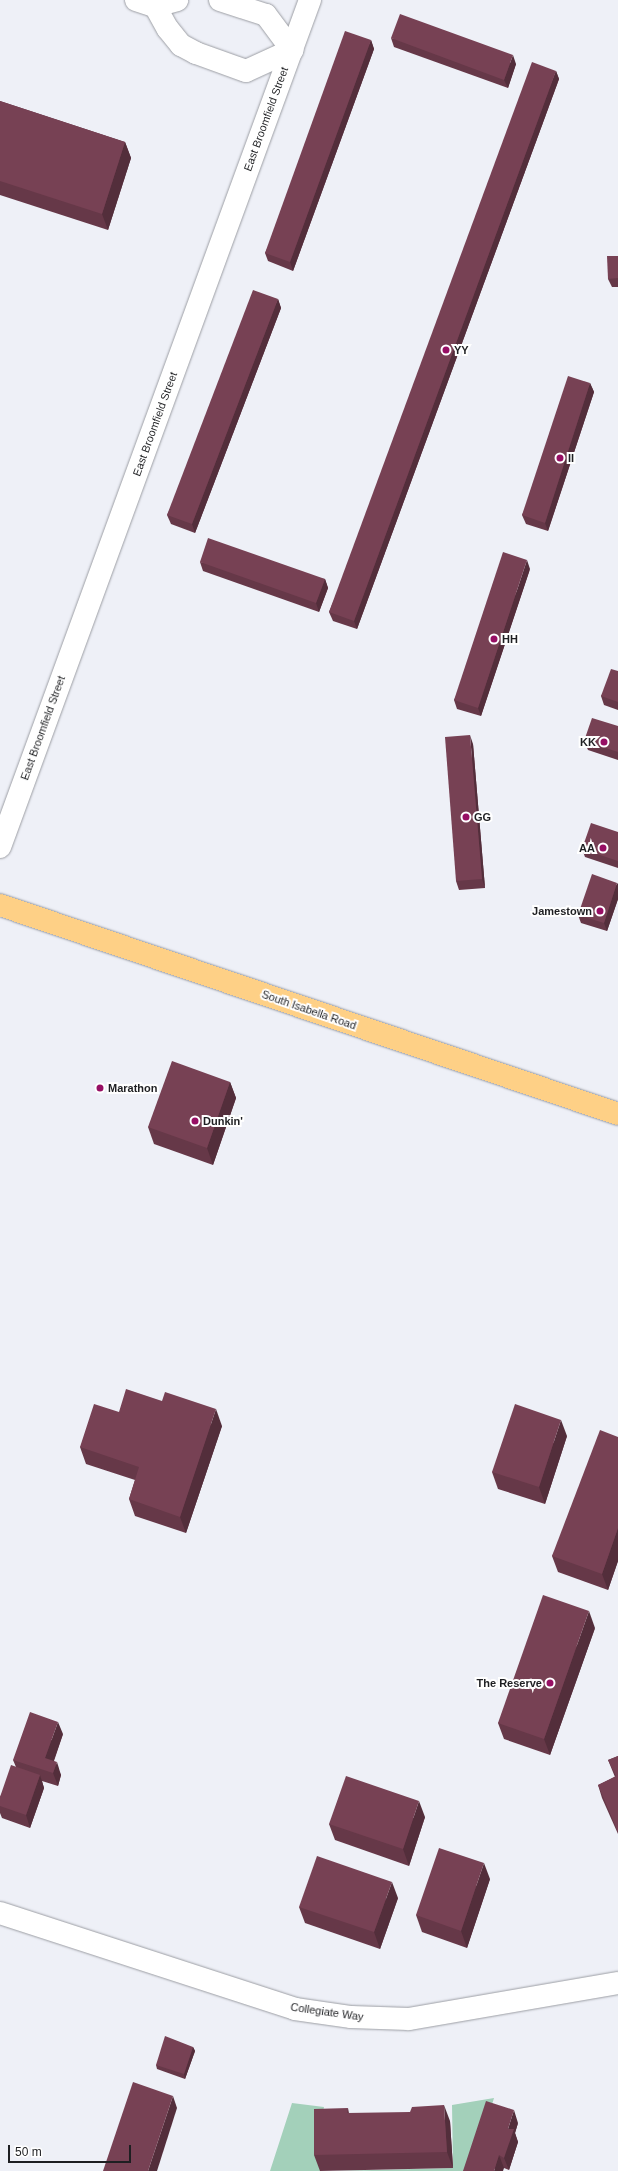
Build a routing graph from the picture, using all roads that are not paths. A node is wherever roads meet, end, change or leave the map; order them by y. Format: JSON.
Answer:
{"nodes":[{"id":1,"x":177,"y":0,"type":"edge"},
{"id":2,"x":220,"y":0,"type":"edge"},
{"id":3,"x":310,"y":0,"type":"edge"},
{"id":4,"x":145,"y":3,"type":"edge"},
{"id":5,"x":292,"y":50,"type":"junction"},
{"id":6,"x":0,"y":847,"type":"edge"},
{"id":7,"x":0,"y":905,"type":"edge"},
{"id":8,"x":618,"y":1114,"type":"edge"},
{"id":9,"x":0,"y":1913,"type":"edge"},
{"id":10,"x":618,"y":1983,"type":"edge"}],
"edges":[{"from":1,"to":4,"type":"street"},
{"from":2,"to":5,"type":"street"},
{"from":3,"to":5,"type":"street","name":"East Broomfield Street"},
{"from":4,"to":5,"type":"street"},
{"from":5,"to":6,"type":"street","name":"East Broomfield Street"},
{"from":7,"to":8,"type":"main road","name":"South Isabella Road"},
{"from":9,"to":10,"type":"street","name":"Collegiate Way"}]}
